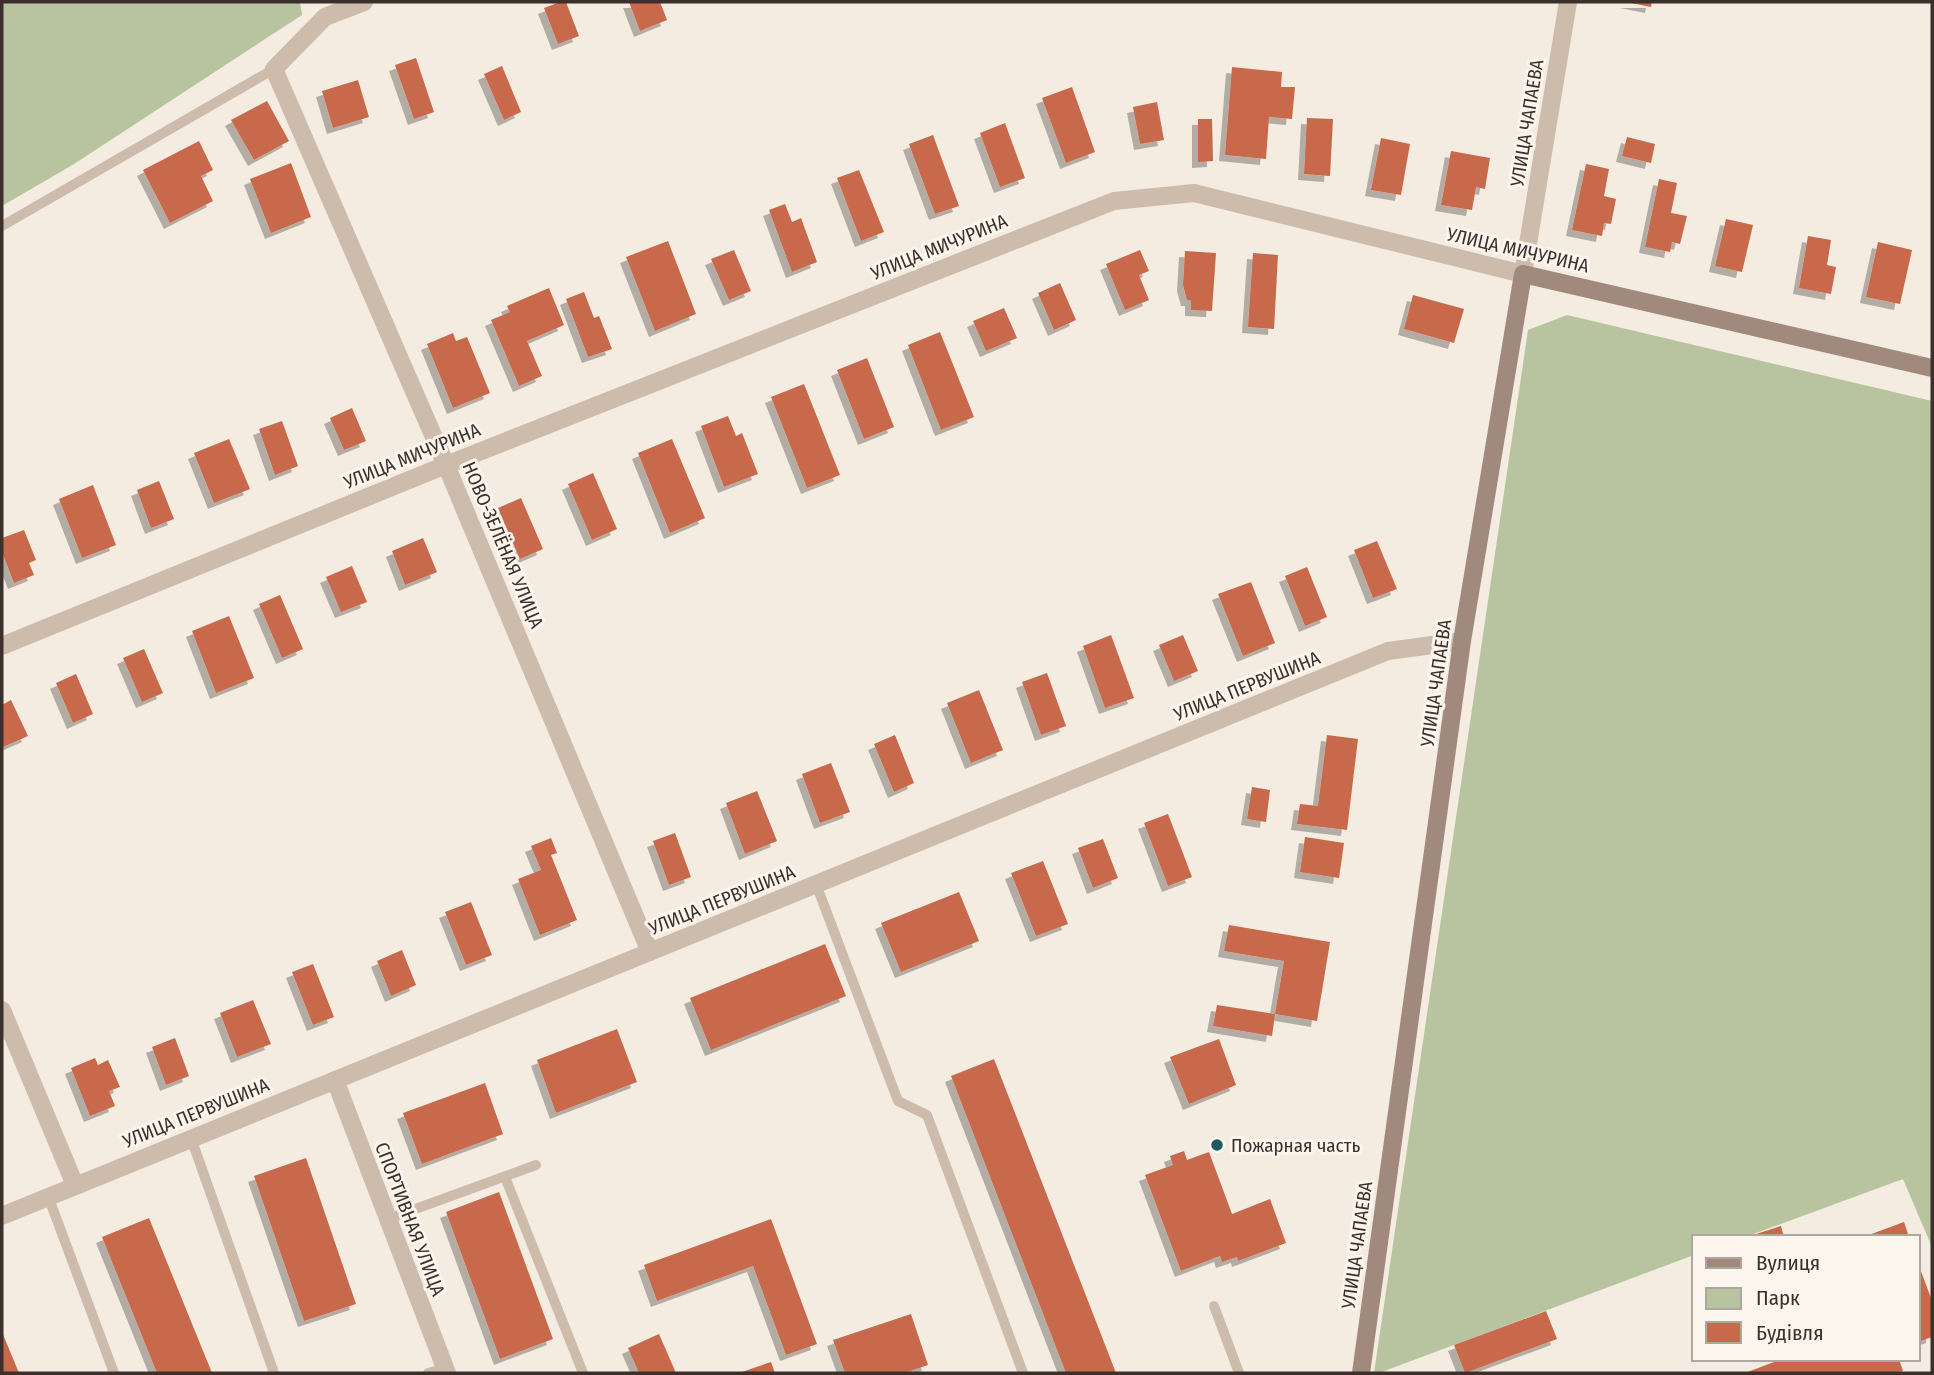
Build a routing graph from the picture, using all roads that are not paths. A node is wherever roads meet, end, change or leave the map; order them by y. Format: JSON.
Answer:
{"nodes":[{"id":1,"x":364,"y":2,"type":"edge"},
{"id":2,"x":1568,"y":2,"type":"edge"},
{"id":3,"x":321,"y":9,"type":"edge"},
{"id":4,"x":274,"y":69,"type":"junction"},
{"id":5,"x":2,"y":226,"type":"edge"},
{"id":6,"x":1523,"y":274,"type":"junction"},
{"id":7,"x":1932,"y":368,"type":"edge"},
{"id":8,"x":446,"y":465,"type":"junction"},
{"id":9,"x":1462,"y":641,"type":"junction"},
{"id":10,"x":2,"y":646,"type":"edge"},
{"id":11,"x":816,"y":884,"type":"junction"},
{"id":12,"x":650,"y":952,"type":"junction"},
{"id":13,"x":2,"y":1010,"type":"edge"},
{"id":14,"x":335,"y":1080,"type":"junction"},
{"id":15,"x":191,"y":1138,"type":"junction"},
{"id":16,"x":536,"y":1165,"type":"dead end"},
{"id":17,"x":505,"y":1177,"type":"junction"},
{"id":18,"x":75,"y":1185,"type":"junction"},
{"id":19,"x":48,"y":1196,"type":"junction"},
{"id":20,"x":2,"y":1216,"type":"edge"},
{"id":21,"x":388,"y":1219,"type":"junction"},
{"id":22,"x":1214,"y":1307,"type":"dead end"},
{"id":23,"x":440,"y":1371,"type":"edge"},
{"id":24,"x":114,"y":1373,"type":"edge"},
{"id":25,"x":274,"y":1373,"type":"edge"},
{"id":26,"x":583,"y":1373,"type":"edge"},
{"id":27,"x":1023,"y":1373,"type":"edge"},
{"id":28,"x":1239,"y":1373,"type":"edge"},
{"id":29,"x":1361,"y":1373,"type":"edge"}],
"edges":[{"from":1,"to":3,"type":"street"},
{"from":2,"to":6,"type":"street","name":"УЛИЦА ЧАПАЕВА"},
{"from":3,"to":4,"type":"street"},
{"from":4,"to":5,"type":"lane"},
{"from":4,"to":8,"type":"street","name":"НОВО-ЗЕЛЁНАЯ УЛИЦА"},
{"from":6,"to":7,"type":"main road","name":"УЛИЦА МИЧУРИНА"},
{"from":6,"to":8,"type":"street","name":"УЛИЦА МИЧУРИНА"},
{"from":6,"to":9,"type":"main road","name":"УЛИЦА ЧАПАЕВА"},
{"from":8,"to":10,"type":"street","name":"УЛИЦА МИЧУРИНА"},
{"from":8,"to":12,"type":"street","name":"НОВО-ЗЕЛЁНАЯ УЛИЦА"},
{"from":9,"to":11,"type":"street","name":"УЛИЦА ПЕРВУШИНА"},
{"from":9,"to":29,"type":"main road","name":"УЛИЦА ЧАПАЕВА"},
{"from":11,"to":12,"type":"street","name":"УЛИЦА ПЕРВУШИНА"},
{"from":11,"to":27,"type":"lane"},
{"from":12,"to":14,"type":"street","name":"УЛИЦА ПЕРВУШИНА"},
{"from":13,"to":18,"type":"street"},
{"from":14,"to":15,"type":"street","name":"УЛИЦА ПЕРВУШИНА"},
{"from":14,"to":21,"type":"street","name":"СПОРТИВНАЯ УЛИЦА"},
{"from":15,"to":18,"type":"street","name":"УЛИЦА ПЕРВУШИНА"},
{"from":15,"to":25,"type":"lane"},
{"from":16,"to":17,"type":"lane"},
{"from":17,"to":21,"type":"lane"},
{"from":17,"to":26,"type":"lane"},
{"from":18,"to":19,"type":"street","name":"УЛИЦА ПЕРВУШИНА"},
{"from":19,"to":20,"type":"street","name":"УЛИЦА ПЕРВУШИНА"},
{"from":19,"to":24,"type":"lane"},
{"from":21,"to":23,"type":"street","name":"СПОРТИВНАЯ УЛИЦА"},
{"from":22,"to":28,"type":"lane"}]}
